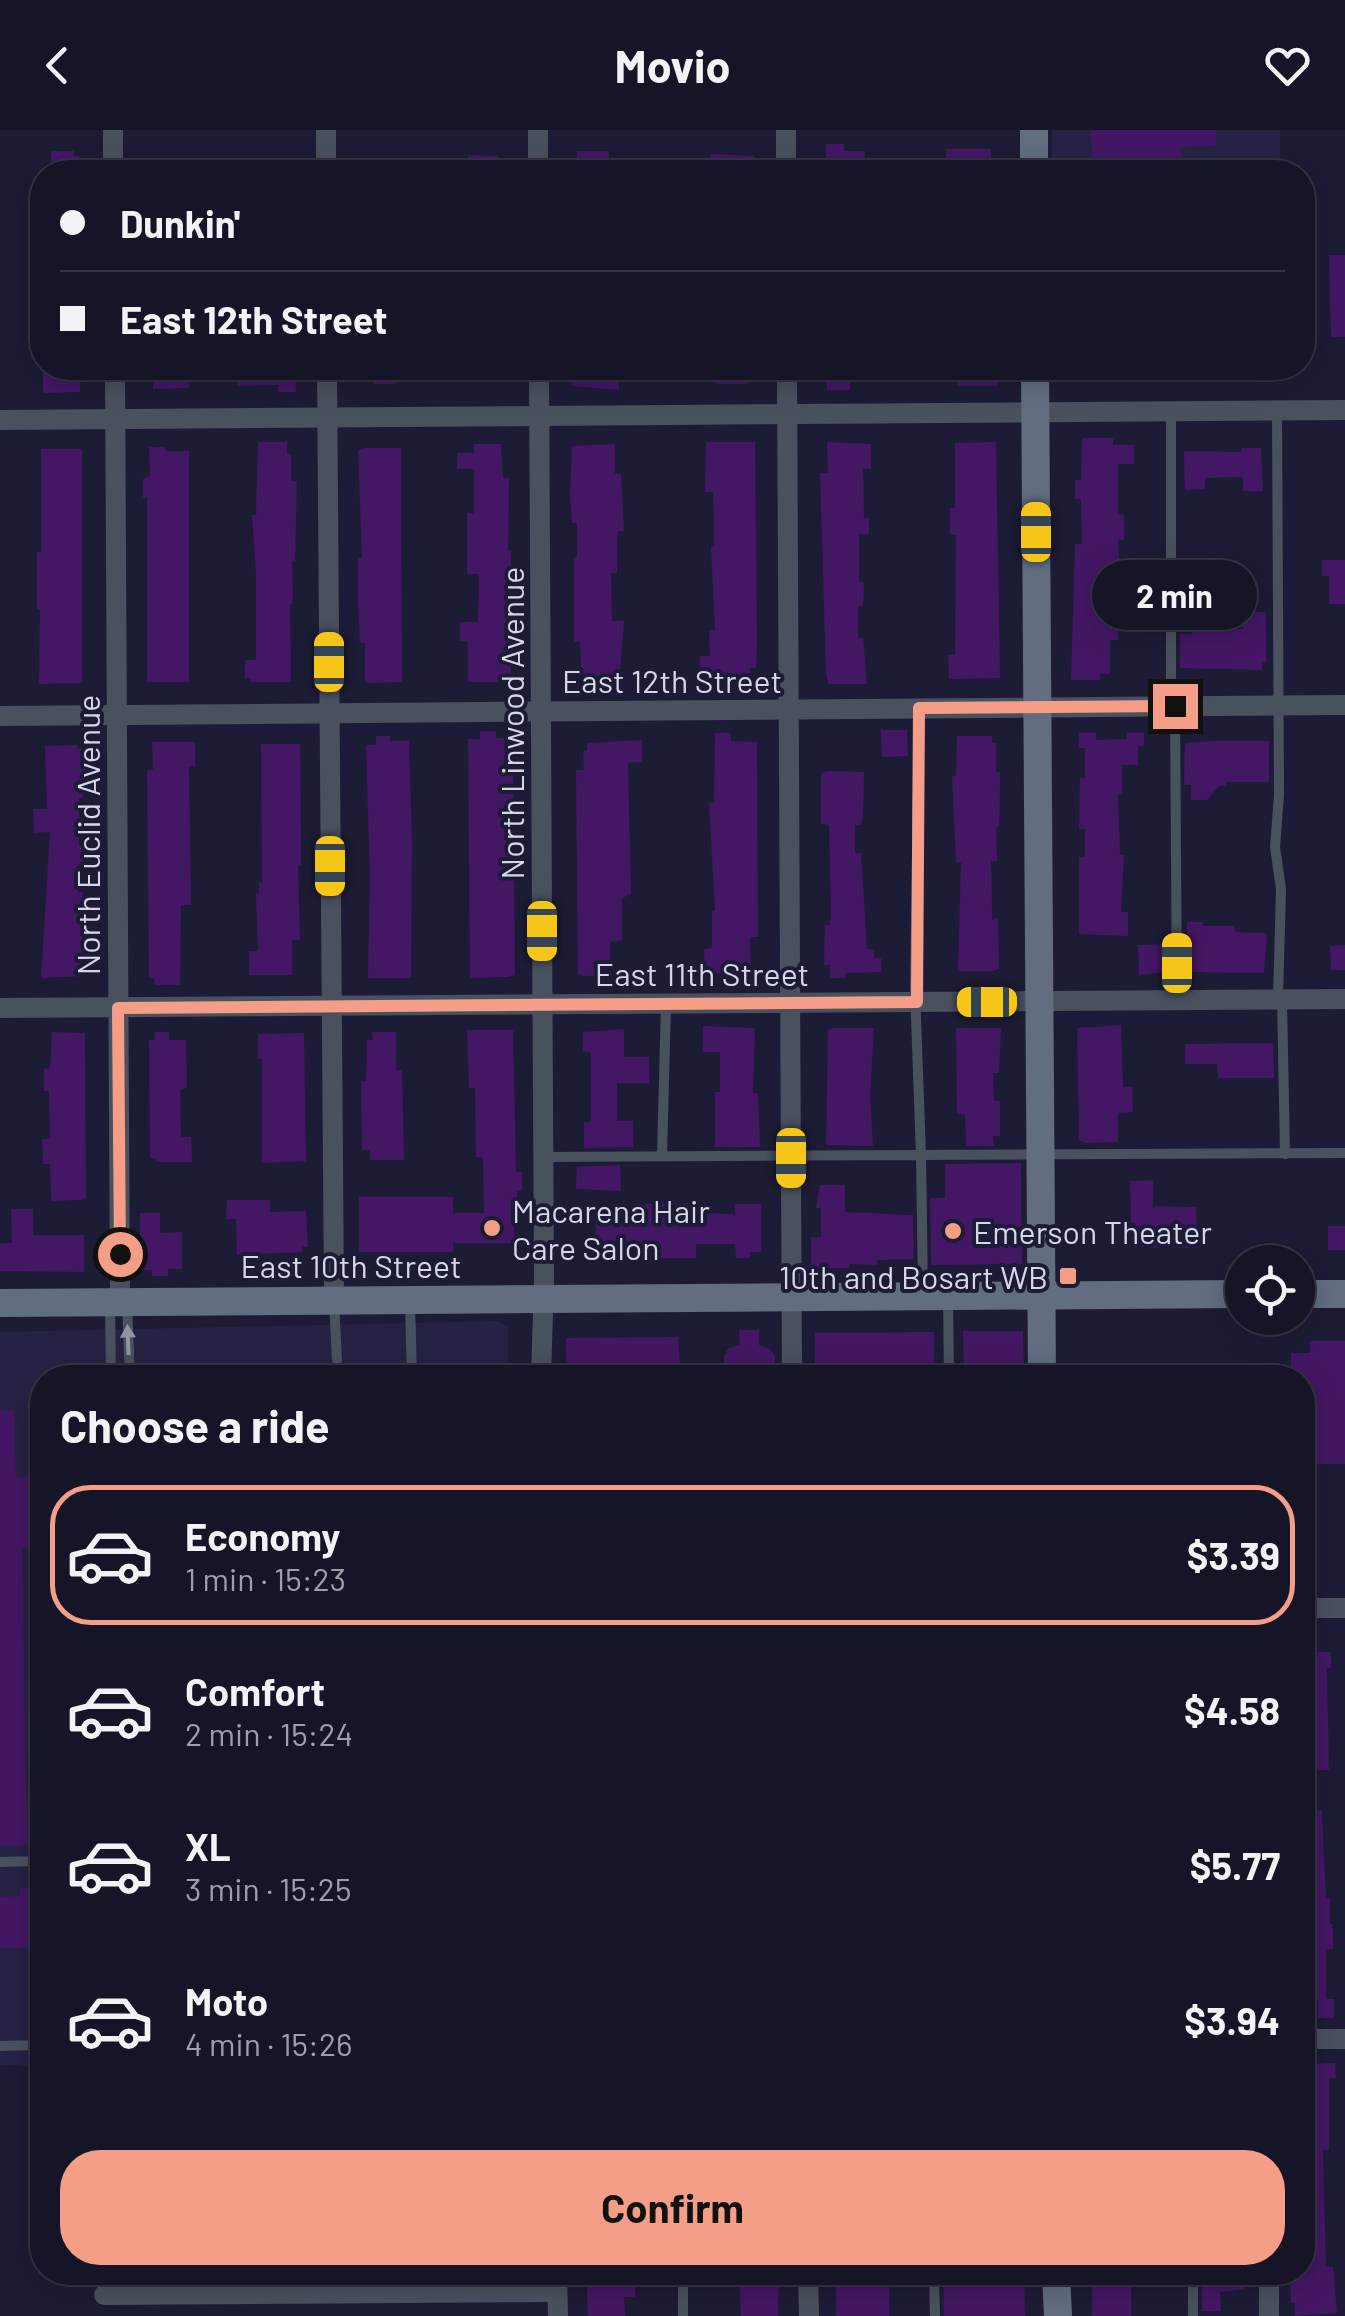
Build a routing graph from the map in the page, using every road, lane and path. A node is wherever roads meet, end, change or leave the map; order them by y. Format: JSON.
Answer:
{"nodes":[{"id":1,"x":113,"y":130,"type":"edge"},
{"id":2,"x":326,"y":130,"type":"edge"},
{"id":3,"x":538,"y":130,"type":"edge"},
{"id":4,"x":786,"y":130,"type":"edge"},
{"id":5,"x":1034,"y":130,"type":"edge"},
{"id":6,"x":113,"y":160,"type":"edge"},
{"id":7,"x":326,"y":160,"type":"edge"},
{"id":8,"x":538,"y":160,"type":"edge"},
{"id":9,"x":786,"y":160,"type":"edge"},
{"id":10,"x":1034,"y":160,"type":"edge"},
{"id":11,"x":115,"y":380,"type":"edge"},
{"id":12,"x":327,"y":380,"type":"edge"},
{"id":13,"x":539,"y":380,"type":"edge"},
{"id":14,"x":787,"y":380,"type":"edge"},
{"id":15,"x":1036,"y":380,"type":"edge"},
{"id":16,"x":1345,"y":410,"type":"edge"},
{"id":17,"x":1277,"y":411,"type":"junction"},
{"id":18,"x":1171,"y":412,"type":"junction"},
{"id":19,"x":1036,"y":413,"type":"junction"},
{"id":20,"x":788,"y":414,"type":"junction"},
{"id":21,"x":539,"y":416,"type":"junction"},
{"id":22,"x":328,"y":418,"type":"junction"},
{"id":23,"x":115,"y":419,"type":"junction"},
{"id":24,"x":0,"y":420,"type":"edge"},
{"id":25,"x":1278,"y":705,"type":"junction"},
{"id":26,"x":1345,"y":705,"type":"edge"},
{"id":27,"x":1173,"y":706,"type":"junction"},
{"id":28,"x":1037,"y":707,"type":"junction"},
{"id":29,"x":919,"y":708,"type":"junction"},
{"id":30,"x":789,"y":709,"type":"junction"},
{"id":31,"x":541,"y":711,"type":"junction"},
{"id":32,"x":330,"y":713,"type":"junction"},
{"id":33,"x":117,"y":715,"type":"junction"},
{"id":34,"x":0,"y":716,"type":"edge"},
{"id":35,"x":1345,"y":999,"type":"edge"},
{"id":36,"x":1177,"y":1000,"type":"junction"},
{"id":37,"x":1280,"y":1000,"type":"junction"},
{"id":38,"x":1039,"y":1001,"type":"junction"},
{"id":39,"x":917,"y":1002,"type":"junction"},
{"id":40,"x":790,"y":1003,"type":"junction"},
{"id":41,"x":666,"y":1004,"type":"junction"},
{"id":42,"x":542,"y":1005,"type":"junction"},
{"id":43,"x":332,"y":1006,"type":"junction"},
{"id":44,"x":0,"y":1008,"type":"edge"},
{"id":45,"x":118,"y":1008,"type":"junction"},
{"id":46,"x":1345,"y":1153,"type":"edge"},
{"id":47,"x":1040,"y":1154,"type":"junction"},
{"id":48,"x":1285,"y":1154,"type":"junction"},
{"id":49,"x":662,"y":1155,"type":"junction"},
{"id":50,"x":920,"y":1155,"type":"junction"},
{"id":51,"x":543,"y":1157,"type":"junction"},
{"id":52,"x":791,"y":1158,"type":"junction"},
{"id":53,"x":1225,"y":1294,"type":"edge"},
{"id":54,"x":1315,"y":1294,"type":"edge"},
{"id":55,"x":1345,"y":1294,"type":"edge"},
{"id":56,"x":1042,"y":1295,"type":"junction"},
{"id":57,"x":936,"y":1296,"type":"junction"},
{"id":58,"x":792,"y":1297,"type":"junction"},
{"id":59,"x":544,"y":1299,"type":"junction"},
{"id":60,"x":334,"y":1300,"type":"junction"},
{"id":61,"x":410,"y":1300,"type":"junction"},
{"id":62,"x":119,"y":1302,"type":"junction"},
{"id":63,"x":0,"y":1303,"type":"edge"},
{"id":64,"x":338,"y":1360,"type":"dead end"},
{"id":65,"x":113,"y":1365,"type":"edge"},
{"id":66,"x":128,"y":1365,"type":"edge"},
{"id":67,"x":412,"y":1365,"type":"edge"},
{"id":68,"x":541,"y":1365,"type":"edge"},
{"id":69,"x":792,"y":1365,"type":"edge"},
{"id":70,"x":947,"y":1365,"type":"edge"},
{"id":71,"x":1042,"y":1365,"type":"edge"},
{"id":72,"x":1315,"y":1608,"type":"edge"},
{"id":73,"x":1345,"y":1608,"type":"edge"},
{"id":74,"x":30,"y":1861,"type":"edge"},
{"id":75,"x":0,"y":1862,"type":"edge"},
{"id":76,"x":1345,"y":2039,"type":"edge"},
{"id":77,"x":1315,"y":2040,"type":"edge"},
{"id":78,"x":30,"y":2045,"type":"edge"},
{"id":79,"x":0,"y":2046,"type":"edge"},
{"id":80,"x":197,"y":2285,"type":"edge"},
{"id":81,"x":372,"y":2285,"type":"edge"},
{"id":82,"x":557,"y":2285,"type":"edge"},
{"id":83,"x":682,"y":2285,"type":"edge"},
{"id":84,"x":808,"y":2285,"type":"edge"},
{"id":85,"x":934,"y":2285,"type":"edge"},
{"id":86,"x":1057,"y":2285,"type":"edge"},
{"id":87,"x":1193,"y":2285,"type":"edge"},
{"id":88,"x":1269,"y":2285,"type":"edge"},
{"id":89,"x":104,"y":2295,"type":"dead end"},
{"id":90,"x":197,"y":2295,"type":"junction"},
{"id":91,"x":558,"y":2316,"type":"edge"},
{"id":92,"x":683,"y":2316,"type":"edge"},
{"id":93,"x":809,"y":2316,"type":"edge"},
{"id":94,"x":935,"y":2316,"type":"edge"},
{"id":95,"x":1058,"y":2316,"type":"edge"},
{"id":96,"x":1193,"y":2316,"type":"edge"},
{"id":97,"x":1270,"y":2316,"type":"edge"}],
"edges":[{"from":1,"to":6,"type":"street"},
{"from":2,"to":7,"type":"street"},
{"from":3,"to":8,"type":"street"},
{"from":4,"to":9,"type":"street"},
{"from":5,"to":10,"type":"main road"},
{"from":11,"to":23,"type":"street","name":"North Euclid Avenue"},
{"from":12,"to":22,"type":"street"},
{"from":13,"to":21,"type":"street","name":"North Linwood Avenue"},
{"from":14,"to":20,"type":"street"},
{"from":15,"to":19,"type":"main road"},
{"from":16,"to":17,"type":"street"},
{"from":17,"to":18,"type":"street"},
{"from":17,"to":25,"type":"lane"},
{"from":18,"to":19,"type":"street"},
{"from":18,"to":27,"type":"lane"},
{"from":19,"to":20,"type":"street"},
{"from":19,"to":28,"type":"main road"},
{"from":20,"to":21,"type":"street"},
{"from":20,"to":30,"type":"street"},
{"from":21,"to":22,"type":"street"},
{"from":21,"to":31,"type":"street","name":"North Linwood Avenue"},
{"from":22,"to":23,"type":"street"},
{"from":22,"to":32,"type":"street"},
{"from":23,"to":24,"type":"street"},
{"from":23,"to":33,"type":"street","name":"North Euclid Avenue"},
{"from":25,"to":26,"type":"street","name":"East 12th Street"},
{"from":25,"to":27,"type":"street","name":"East 12th Street"},
{"from":25,"to":37,"type":"lane"},
{"from":27,"to":28,"type":"street","name":"East 12th Street"},
{"from":27,"to":36,"type":"lane"},
{"from":28,"to":29,"type":"street","name":"East 12th Street"},
{"from":28,"to":38,"type":"main road"},
{"from":29,"to":30,"type":"street","name":"East 12th Street"},
{"from":29,"to":39,"type":"lane"},
{"from":30,"to":31,"type":"street","name":"East 12th Street"},
{"from":30,"to":40,"type":"street"},
{"from":31,"to":32,"type":"street","name":"East 12th Street"},
{"from":31,"to":42,"type":"street","name":"North Linwood Avenue"},
{"from":32,"to":33,"type":"street","name":"East 12th Street"},
{"from":32,"to":43,"type":"street"},
{"from":33,"to":34,"type":"street","name":"East 12th Street"},
{"from":33,"to":45,"type":"street","name":"North Euclid Avenue"},
{"from":35,"to":37,"type":"street","name":"East 11th Street"},
{"from":36,"to":37,"type":"street","name":"East 11th Street"},
{"from":36,"to":38,"type":"street","name":"East 11th Street"},
{"from":37,"to":48,"type":"lane"},
{"from":38,"to":39,"type":"street","name":"East 11th Street"},
{"from":38,"to":47,"type":"main road"},
{"from":39,"to":40,"type":"street","name":"East 11th Street"},
{"from":39,"to":50,"type":"lane"},
{"from":40,"to":41,"type":"street","name":"East 11th Street"},
{"from":40,"to":52,"type":"street"},
{"from":41,"to":42,"type":"street","name":"East 11th Street"},
{"from":41,"to":49,"type":"lane"},
{"from":42,"to":43,"type":"street","name":"East 11th Street"},
{"from":42,"to":51,"type":"street","name":"North Linwood Avenue"},
{"from":43,"to":45,"type":"street","name":"East 11th Street"},
{"from":43,"to":60,"type":"street"},
{"from":44,"to":45,"type":"street","name":"East 11th Street"},
{"from":45,"to":62,"type":"street","name":"North Euclid Avenue"},
{"from":46,"to":48,"type":"lane"},
{"from":47,"to":48,"type":"lane"},
{"from":47,"to":50,"type":"lane"},
{"from":47,"to":56,"type":"main road"},
{"from":49,"to":51,"type":"lane"},
{"from":49,"to":52,"type":"lane"},
{"from":50,"to":52,"type":"lane"},
{"from":50,"to":57,"type":"lane"},
{"from":51,"to":59,"type":"street","name":"North Linwood Avenue"},
{"from":52,"to":58,"type":"street"},
{"from":53,"to":56,"type":"main road","name":"East 10th Street"},
{"from":54,"to":55,"type":"main road"},
{"from":56,"to":57,"type":"main road","name":"East 10th Street"},
{"from":56,"to":71,"type":"main road"},
{"from":57,"to":58,"type":"main road","name":"East 10th Street"},
{"from":57,"to":70,"type":"lane"},
{"from":58,"to":59,"type":"main road","name":"East 10th Street"},
{"from":58,"to":69,"type":"street"},
{"from":59,"to":61,"type":"main road","name":"East 10th Street"},
{"from":59,"to":68,"type":"street","name":"North Linwood Avenue"},
{"from":60,"to":61,"type":"main road","name":"East 10th Street"},
{"from":60,"to":62,"type":"main road","name":"East 10th Street"},
{"from":60,"to":64,"type":"lane"},
{"from":61,"to":67,"type":"lane"},
{"from":62,"to":63,"type":"main road","name":"East 10th Street"},
{"from":62,"to":65,"type":"lane"},
{"from":66,"to":62,"type":"lane","one_way":true},
{"from":72,"to":73,"type":"street"},
{"from":74,"to":75,"type":"lane"},
{"from":76,"to":77,"type":"street"},
{"from":78,"to":79,"type":"lane"},
{"from":80,"to":90,"type":"lane"},
{"from":81,"to":90,"type":"street"},
{"from":82,"to":91,"type":"street"},
{"from":83,"to":92,"type":"lane"},
{"from":84,"to":93,"type":"street"},
{"from":85,"to":94,"type":"lane"},
{"from":86,"to":95,"type":"main road"},
{"from":87,"to":96,"type":"lane"},
{"from":88,"to":97,"type":"street"},
{"from":89,"to":90,"type":"street"}]}
